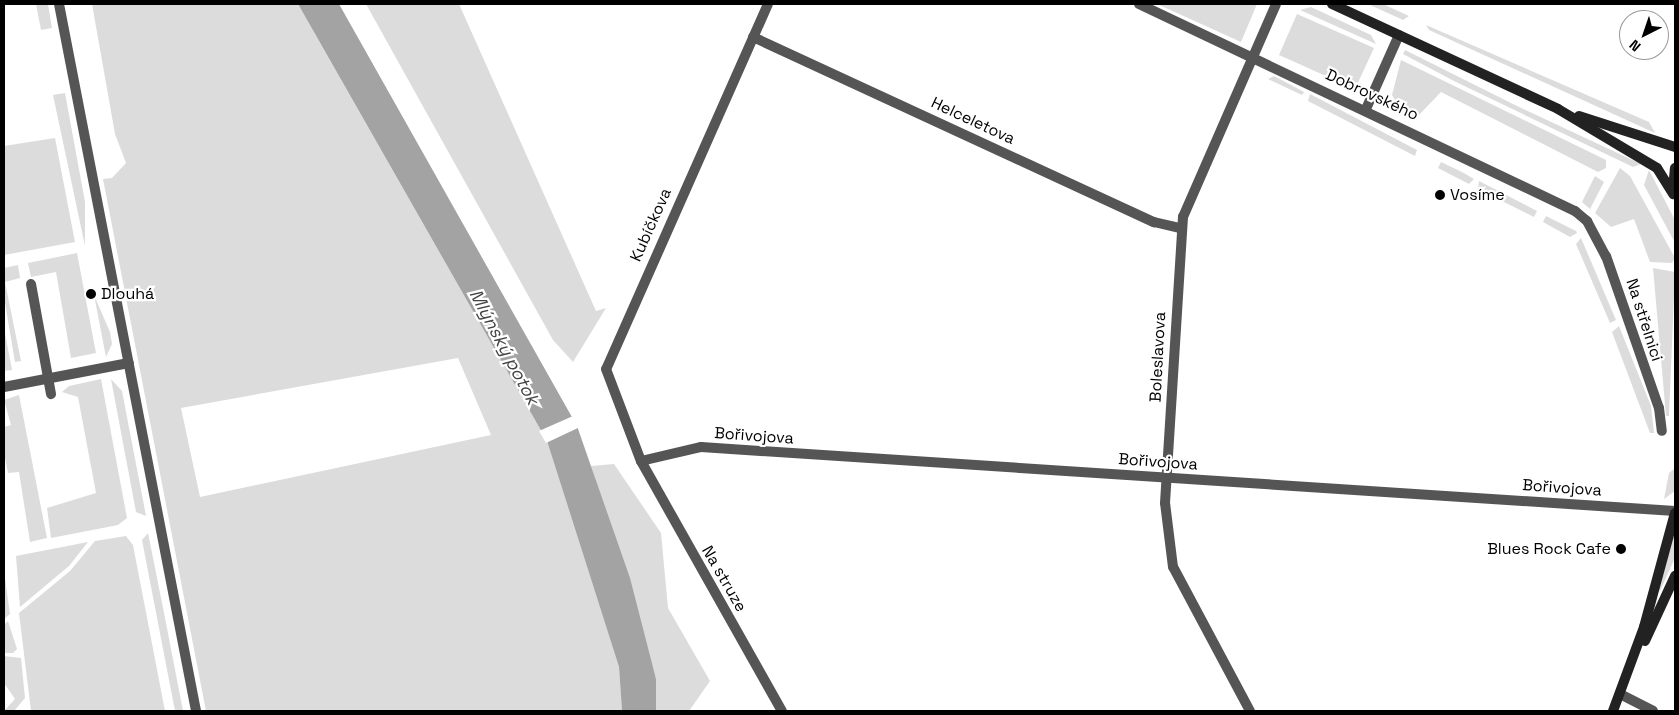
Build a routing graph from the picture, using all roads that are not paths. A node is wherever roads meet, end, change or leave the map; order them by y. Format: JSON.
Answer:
{"nodes":[{"id":1,"x":59,"y":4,"type":"edge"},
{"id":2,"x":768,"y":4,"type":"edge"},
{"id":3,"x":1139,"y":4,"type":"edge"},
{"id":4,"x":1276,"y":4,"type":"edge"},
{"id":5,"x":1332,"y":4,"type":"edge"},
{"id":6,"x":1399,"y":36,"type":"junction"},
{"id":7,"x":753,"y":37,"type":"junction"},
{"id":8,"x":1253,"y":55,"type":"junction"},
{"id":9,"x":1366,"y":109,"type":"junction"},
{"id":10,"x":1558,"y":109,"type":"junction"},
{"id":11,"x":1675,"y":147,"type":"edge"},
{"id":12,"x":1675,"y":168,"type":"edge"},
{"id":13,"x":1674,"y":197,"type":"edge"},
{"id":14,"x":1587,"y":222,"type":"joint"},
{"id":15,"x":1181,"y":228,"type":"junction"},
{"id":16,"x":31,"y":284,"type":"dead end"},
{"id":17,"x":129,"y":363,"type":"junction"},
{"id":18,"x":49,"y":378,"type":"junction"},
{"id":19,"x":4,"y":387,"type":"edge"},
{"id":20,"x":51,"y":394,"type":"dead end"},
{"id":21,"x":1662,"y":431,"type":"dead end"},
{"id":22,"x":641,"y":461,"type":"junction"},
{"id":23,"x":1166,"y":478,"type":"junction"},
{"id":24,"x":1675,"y":512,"type":"edge"},
{"id":25,"x":1675,"y":576,"type":"edge"},
{"id":26,"x":1630,"y":668,"type":"junction"},
{"id":27,"x":1620,"y":694,"type":"junction"},
{"id":28,"x":196,"y":711,"type":"edge"},
{"id":29,"x":782,"y":711,"type":"edge"},
{"id":30,"x":1250,"y":711,"type":"edge"},
{"id":31,"x":1613,"y":711,"type":"edge"},
{"id":32,"x":1653,"y":711,"type":"edge"}],
"edges":[{"from":1,"to":17,"type":"street"},
{"from":2,"to":7,"type":"street","name":"Kubíčkova"},
{"from":3,"to":8,"type":"street","name":"Dobrovského"},
{"from":4,"to":8,"type":"street","name":"Boleslavova"},
{"from":5,"to":6,"type":"main road"},
{"from":6,"to":9,"type":"street"},
{"from":6,"to":10,"type":"main road"},
{"from":7,"to":15,"type":"street","name":"Helceletova"},
{"from":7,"to":22,"type":"street","name":"Kubíčkova"},
{"from":8,"to":9,"type":"street","name":"Dobrovského"},
{"from":8,"to":15,"type":"street","name":"Boleslavova"},
{"from":9,"to":14,"type":"street","name":"Dobrovského"},
{"from":10,"to":11,"type":"main road"},
{"from":10,"to":13,"type":"main road"},
{"from":12,"to":13,"type":"main road"},
{"from":14,"to":21,"type":"street","name":"Na střelnici"},
{"from":15,"to":23,"type":"street","name":"Boleslavova"},
{"from":16,"to":18,"type":"street"},
{"from":17,"to":18,"type":"street"},
{"from":17,"to":28,"type":"street"},
{"from":18,"to":19,"type":"street"},
{"from":18,"to":20,"type":"street"},
{"from":22,"to":23,"type":"street","name":"Bořivojova"},
{"from":22,"to":29,"type":"street","name":"Na struze"},
{"from":23,"to":24,"type":"street","name":"Bořivojova"},
{"from":23,"to":30,"type":"street","name":"Boleslavova"},
{"from":24,"to":26,"type":"main road"},
{"from":25,"to":26,"type":"main road"},
{"from":26,"to":27,"type":"main road"},
{"from":27,"to":31,"type":"main road"},
{"from":27,"to":32,"type":"street"}]}
